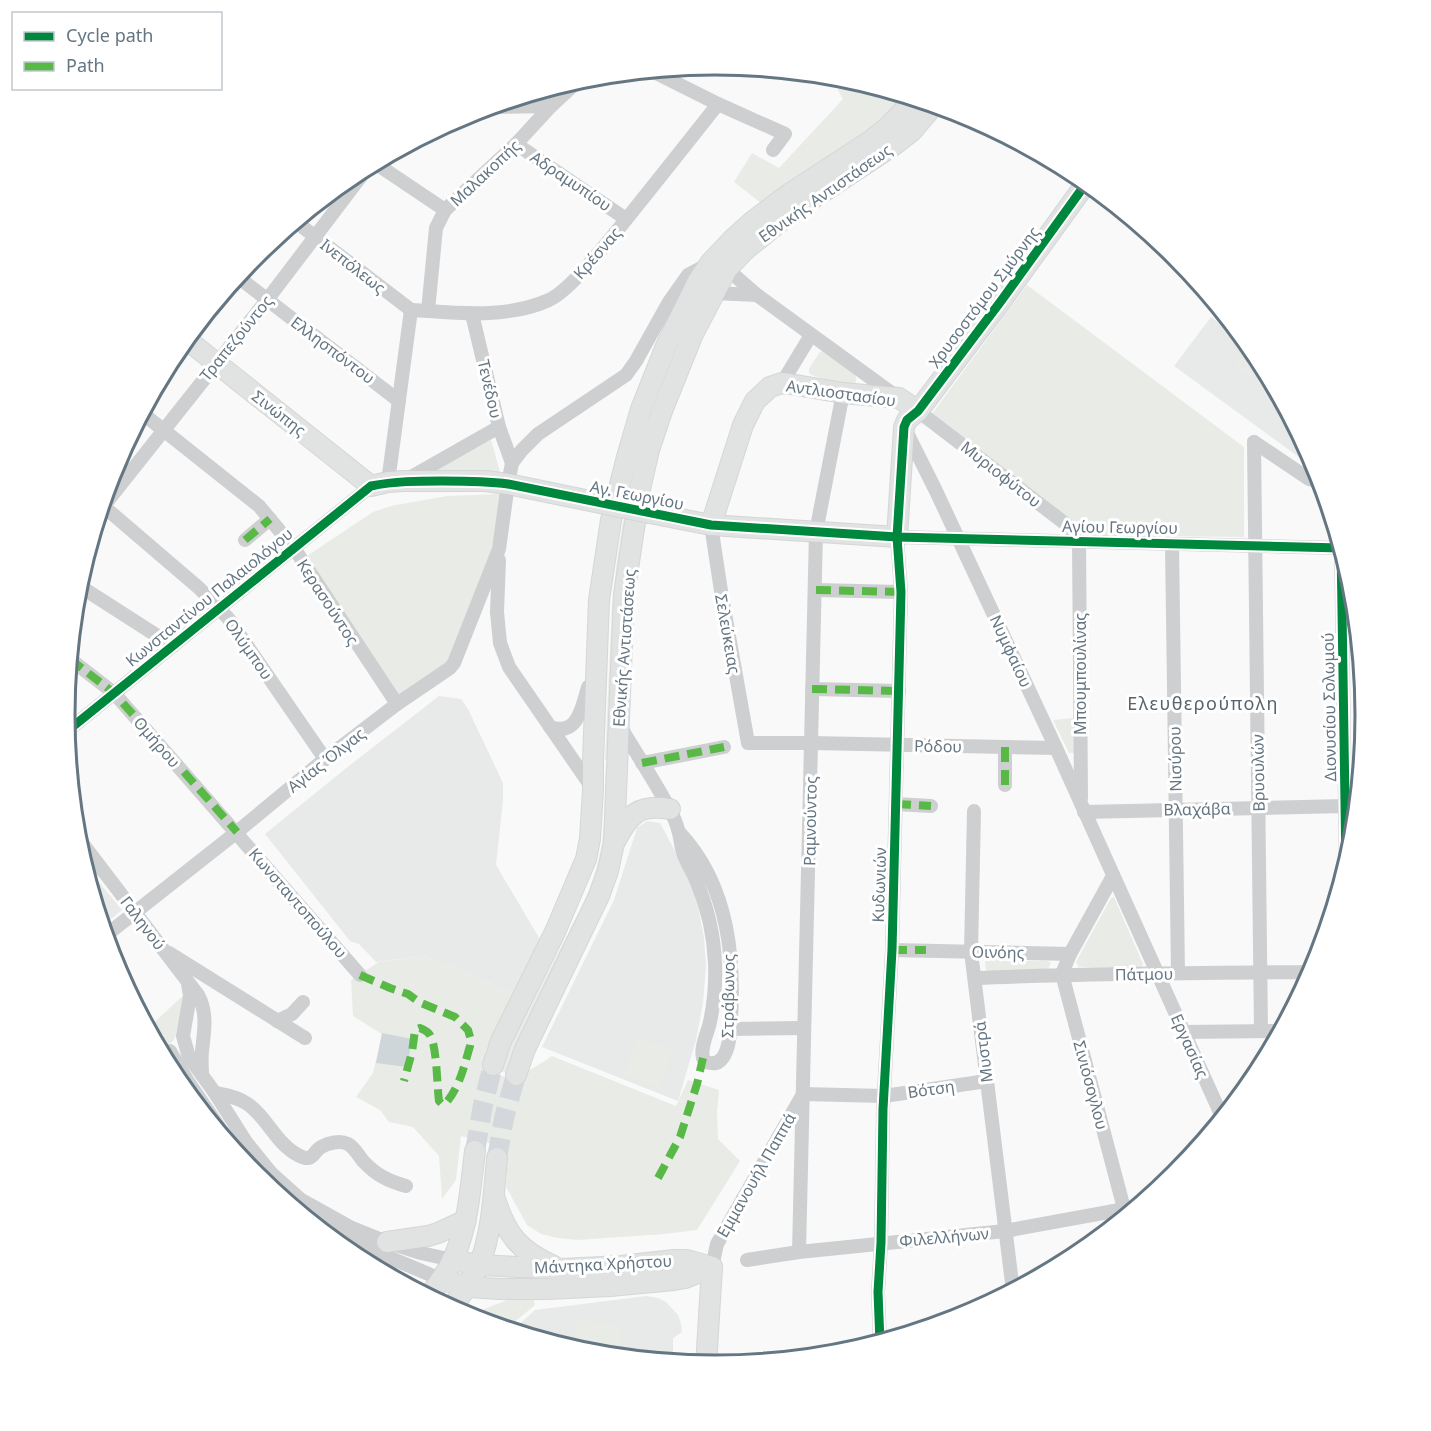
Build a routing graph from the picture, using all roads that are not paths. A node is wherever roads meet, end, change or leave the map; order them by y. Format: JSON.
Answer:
{"nodes":[{"id":1,"x":670,"y":76,"type":"edge"},
{"id":2,"x":664,"y":77,"type":"edge"},
{"id":3,"x":668,"y":79,"type":"junction"},
{"id":4,"x":565,"y":93,"type":"edge"},
{"id":5,"x":718,"y":104,"type":"junction"},
{"id":6,"x":909,"y":105,"type":"edge"},
{"id":7,"x":551,"y":106,"type":"junction"},
{"id":8,"x":518,"y":107,"type":"edge"},
{"id":9,"x":928,"y":112,"type":"edge"},
{"id":10,"x":516,"y":144,"type":"junction"},
{"id":11,"x":773,"y":150,"type":"dead end"},
{"id":12,"x":383,"y":168,"type":"edge"},
{"id":13,"x":352,"y":189,"type":"edge"},
{"id":14,"x":1081,"y":190,"type":"edge"},
{"id":15,"x":445,"y":210,"type":"junction"},
{"id":16,"x":626,"y":219,"type":"junction"},
{"id":17,"x":302,"y":227,"type":"edge"},
{"id":18,"x":316,"y":237,"type":"junction"},
{"id":19,"x":719,"y":266,"type":"junction"},
{"id":20,"x":245,"y":282,"type":"edge"},
{"id":21,"x":714,"y":293,"type":"junction"},
{"id":22,"x":757,"y":295,"type":"junction"},
{"id":23,"x":267,"y":300,"type":"junction"},
{"id":24,"x":411,"y":310,"type":"junction"},
{"id":25,"x":428,"y":311,"type":"junction"},
{"id":26,"x":472,"y":314,"type":"junction"},
{"id":27,"x":812,"y":335,"type":"junction"},
{"id":28,"x":194,"y":345,"type":"edge"},
{"id":29,"x":216,"y":363,"type":"junction"},
{"id":30,"x":782,"y":383,"type":"junction"},
{"id":31,"x":843,"y":393,"type":"junction"},
{"id":32,"x":899,"y":398,"type":"junction"},
{"id":33,"x":399,"y":401,"type":"junction"},
{"id":34,"x":918,"y":411,"type":"junction"},
{"id":35,"x":149,"y":418,"type":"edge"},
{"id":36,"x":499,"y":427,"type":"junction"},
{"id":37,"x":904,"y":428,"type":"junction"},
{"id":38,"x":163,"y":429,"type":"junction"},
{"id":39,"x":512,"y":463,"type":"junction"},
{"id":40,"x":1310,"y":479,"type":"edge"},
{"id":41,"x":387,"y":483,"type":"junction"},
{"id":42,"x":508,"y":484,"type":"junction"},
{"id":43,"x":118,"y":486,"type":"edge"},
{"id":44,"x":109,"y":512,"type":"edge"},
{"id":45,"x":270,"y":519,"type":"junction"},
{"id":46,"x":711,"y":525,"type":"junction"},
{"id":47,"x":816,"y":532,"type":"junction"},
{"id":48,"x":897,"y":537,"type":"junction"},
{"id":49,"x":959,"y":539,"type":"junction"},
{"id":50,"x":245,"y":540,"type":"dead end"},
{"id":51,"x":1079,"y":541,"type":"junction"},
{"id":52,"x":1172,"y":544,"type":"junction"},
{"id":53,"x":1255,"y":546,"type":"junction"},
{"id":54,"x":1333,"y":547,"type":"edge"},
{"id":55,"x":294,"y":548,"type":"junction"},
{"id":56,"x":499,"y":549,"type":"junction"},
{"id":57,"x":1342,"y":581,"type":"edge"},
{"id":58,"x":816,"y":590,"type":"junction"},
{"id":59,"x":87,"y":591,"type":"edge"},
{"id":60,"x":901,"y":592,"type":"junction"},
{"id":61,"x":220,"y":608,"type":"junction"},
{"id":62,"x":173,"y":646,"type":"junction"},
{"id":63,"x":77,"y":664,"type":"edge"},
{"id":64,"x":588,"y":687,"type":"dead end"},
{"id":65,"x":812,"y":690,"type":"junction"},
{"id":66,"x":899,"y":691,"type":"junction"},
{"id":67,"x":114,"y":693,"type":"junction"},
{"id":68,"x":397,"y":704,"type":"junction"},
{"id":69,"x":619,"y":724,"type":"junction"},
{"id":70,"x":75,"y":725,"type":"edge"},
{"id":71,"x":550,"y":727,"type":"junction"},
{"id":72,"x":812,"y":742,"type":"junction"},
{"id":73,"x":748,"y":743,"type":"joint"},
{"id":74,"x":897,"y":745,"type":"junction"},
{"id":75,"x":724,"y":747,"type":"dead end"},
{"id":76,"x":1005,"y":747,"type":"junction"},
{"id":77,"x":1056,"y":748,"type":"junction"},
{"id":78,"x":325,"y":759,"type":"junction"},
{"id":79,"x":642,"y":764,"type":"junction"},
{"id":80,"x":1005,"y":785,"type":"dead end"},
{"id":81,"x":593,"y":790,"type":"junction"},
{"id":82,"x":896,"y":804,"type":"junction"},
{"id":83,"x":931,"y":806,"type":"dead end"},
{"id":84,"x":1346,"y":806,"type":"junction"},
{"id":85,"x":1258,"y":808,"type":"junction"},
{"id":86,"x":670,"y":809,"type":"junction"},
{"id":87,"x":1083,"y":809,"type":"junction"},
{"id":88,"x":1176,"y":810,"type":"junction"},
{"id":89,"x":975,"y":812,"type":"dead end"},
{"id":90,"x":1346,"y":826,"type":"edge"},
{"id":91,"x":237,"y":832,"type":"junction"},
{"id":92,"x":679,"y":832,"type":"junction"},
{"id":93,"x":614,"y":843,"type":"junction"},
{"id":94,"x":90,"y":854,"type":"edge"},
{"id":95,"x":1113,"y":876,"type":"junction"},
{"id":96,"x":134,"y":912,"type":"junction"},
{"id":97,"x":112,"y":930,"type":"edge"},
{"id":98,"x":162,"y":949,"type":"junction"},
{"id":99,"x":892,"y":950,"type":"junction"},
{"id":100,"x":971,"y":952,"type":"junction"},
{"id":101,"x":1070,"y":954,"type":"junction"},
{"id":102,"x":1302,"y":972,"type":"edge"},
{"id":103,"x":1157,"y":973,"type":"junction"},
{"id":104,"x":1178,"y":973,"type":"junction"},
{"id":105,"x":1260,"y":973,"type":"junction"},
{"id":106,"x":1062,"y":974,"type":"junction"},
{"id":107,"x":360,"y":975,"type":"dead end"},
{"id":108,"x":975,"y":978,"type":"junction"},
{"id":109,"x":188,"y":983,"type":"junction"},
{"id":110,"x":303,"y":1002,"type":"dead end"},
{"id":111,"x":277,"y":1021,"type":"junction"},
{"id":112,"x":804,"y":1028,"type":"junction"},
{"id":113,"x":730,"y":1029,"type":"junction"},
{"id":114,"x":204,"y":1030,"type":"junction"},
{"id":115,"x":1261,"y":1031,"type":"junction"},
{"id":116,"x":1273,"y":1031,"type":"edge"},
{"id":117,"x":1183,"y":1032,"type":"junction"},
{"id":118,"x":305,"y":1038,"type":"dead end"},
{"id":119,"x":184,"y":1045,"type":"junction"},
{"id":120,"x":170,"y":1051,"type":"edge"},
{"id":121,"x":493,"y":1065,"type":"tunnel mouth"},
{"id":122,"x":516,"y":1075,"type":"tunnel mouth"},
{"id":123,"x":202,"y":1076,"type":"junction"},
{"id":124,"x":987,"y":1081,"type":"junction"},
{"id":125,"x":215,"y":1093,"type":"junction"},
{"id":126,"x":803,"y":1095,"type":"junction"},
{"id":127,"x":884,"y":1096,"type":"junction"},
{"id":128,"x":1219,"y":1112,"type":"edge"},
{"id":129,"x":475,"y":1151,"type":"tunnel mouth"},
{"id":130,"x":497,"y":1158,"type":"tunnel mouth"},
{"id":131,"x":406,"y":1186,"type":"dead end"},
{"id":132,"x":493,"y":1195,"type":"junction"},
{"id":133,"x":1125,"y":1208,"type":"edge"},
{"id":134,"x":1117,"y":1214,"type":"edge"},
{"id":135,"x":465,"y":1220,"type":"junction"},
{"id":136,"x":1005,"y":1231,"type":"junction"},
{"id":137,"x":350,"y":1241,"type":"edge"},
{"id":138,"x":387,"y":1242,"type":"junction"},
{"id":139,"x":881,"y":1243,"type":"junction"},
{"id":140,"x":799,"y":1252,"type":"junction"},
{"id":141,"x":453,"y":1260,"type":"junction"},
{"id":142,"x":747,"y":1260,"type":"dead end"},
{"id":143,"x":479,"y":1265,"type":"junction"},
{"id":144,"x":712,"y":1267,"type":"junction"},
{"id":145,"x":562,"y":1269,"type":"junction"},
{"id":146,"x":442,"y":1280,"type":"junction"},
{"id":147,"x":1012,"y":1283,"type":"edge"},
{"id":148,"x":468,"y":1287,"type":"junction"},
{"id":149,"x":433,"y":1291,"type":"edge"},
{"id":150,"x":457,"y":1301,"type":"edge"},
{"id":151,"x":880,"y":1334,"type":"edge"},
{"id":152,"x":707,"y":1356,"type":"edge"}],
"edges":[{"from":1,"to":3,"type":"street"},
{"from":2,"to":3,"type":"street"},
{"from":3,"to":5,"type":"street"},
{"from":4,"to":7,"type":"street","name":"Μαλακοπής"},
{"from":5,"to":11,"type":"street"},
{"from":5,"to":16,"type":"street","name":"Κρέσνας"},
{"from":6,"to":19,"type":"main road","name":"Εθνικής Αντιστάσεως"},
{"from":7,"to":8,"type":"street"},
{"from":7,"to":10,"type":"street","name":"Μαλακοπής"},
{"from":9,"to":19,"type":"main road","name":"Εθνικής Αντιστάσεως"},
{"from":10,"to":15,"type":"street","name":"Μαλακοπής"},
{"from":10,"to":16,"type":"street","name":"Αδραμυπίου"},
{"from":12,"to":15,"type":"street"},
{"from":13,"to":18,"type":"street","name":"Τραπεζούντος"},
{"from":14,"to":34,"type":"main road","name":"Χρυσοστόμου Σμύρνης"},
{"from":15,"to":25,"type":"street","name":"Μαλακοπής"},
{"from":16,"to":26,"type":"street","name":"Κρέσνας"},
{"from":17,"to":18,"type":"street","name":"Ινεπόλεως"},
{"from":18,"to":23,"type":"street","name":"Τραπεζούντος"},
{"from":18,"to":24,"type":"street","name":"Ινεπόλεως"},
{"from":19,"to":21,"type":"main road","name":"Εθνικής Αντιστάσεως"},
{"from":19,"to":22,"type":"street"},
{"from":19,"to":39,"type":"street"},
{"from":19,"to":81,"type":"main road","name":"Εθνικής Αντιστάσεως"},
{"from":20,"to":23,"type":"street","name":"Ελλησπόντου"},
{"from":21,"to":22,"type":"street"},
{"from":21,"to":69,"type":"main road","name":"Εθνικής Αντιστάσεως"},
{"from":22,"to":27,"type":"street"},
{"from":23,"to":29,"type":"street","name":"Τραπεζούντος"},
{"from":23,"to":33,"type":"street","name":"Ελλησπόντου"},
{"from":24,"to":25,"type":"street"},
{"from":24,"to":33,"type":"street"},
{"from":25,"to":26,"type":"street","name":"Κρέσνας"},
{"from":26,"to":36,"type":"street","name":"Τενέδου"},
{"from":27,"to":30,"type":"street"},
{"from":27,"to":32,"type":"street"},
{"from":28,"to":29,"type":"main road","name":"Σινώπης"},
{"from":29,"to":38,"type":"street","name":"Τραπεζούντος"},
{"from":29,"to":41,"type":"main road","name":"Σινώπης"},
{"from":30,"to":31,"type":"main road","name":"Αντλιοστασίου"},
{"from":30,"to":46,"type":"main road","name":"Αντλιοστασίου"},
{"from":31,"to":32,"type":"main road","name":"Αντλιοστασίου"},
{"from":31,"to":47,"type":"street","name":"Ραμνούντος"},
{"from":32,"to":34,"type":"main road","name":"Αντλιοστασίου"},
{"from":33,"to":41,"type":"street"},
{"from":34,"to":37,"type":"main road","name":"Χρυσοστόμου Σμύρνης"},
{"from":34,"to":51,"type":"street","name":"Μυριοφύτου"},
{"from":35,"to":38,"type":"street","name":"Κερασούντος"},
{"from":36,"to":39,"type":"street","name":"Τενέδου"},
{"from":36,"to":41,"type":"street","name":"Κωνσταντίνου Παλαιολόγου"},
{"from":37,"to":48,"type":"main road","name":"Κυδωνιών"},
{"from":37,"to":49,"type":"street","name":"Νυμφαίου"},
{"from":38,"to":43,"type":"street","name":"Τραπεζούντος"},
{"from":38,"to":45,"type":"street","name":"Κερασούντος"},
{"from":39,"to":42,"type":"street","name":"Αγίας Όλγας"},
{"from":40,"to":53,"type":"street","name":"Βρυουλών"},
{"from":41,"to":42,"type":"main road","name":"Αγ. Γεωργίου"},
{"from":41,"to":55,"type":"street","name":"Κωνσταντίνου Παλαιολόγου"},
{"from":42,"to":46,"type":"main road","name":"Αγ. Γεωργίου","bridge":true},
{"from":42,"to":56,"type":"street","name":"Αγίας Όλγας"},
{"from":44,"to":61,"type":"street","name":"Ολύμπου"},
{"from":45,"to":50,"type":"street"},
{"from":45,"to":55,"type":"street","name":"Κερασούντος"},
{"from":46,"to":47,"type":"main road","name":"Αγ. Γεωργίου"},
{"from":46,"to":73,"type":"street","name":"Σελεύκειας"},
{"from":47,"to":48,"type":"main road","name":"Αγ. Γεωργίου"},
{"from":47,"to":58,"type":"street","name":"Ραμνούντος"},
{"from":48,"to":49,"type":"street","name":"Αγίου Γεωργίου"},
{"from":48,"to":60,"type":"street","name":"Κυδωνιών"},
{"from":49,"to":51,"type":"street","name":"Αγίου Γεωργίου"},
{"from":49,"to":77,"type":"street","name":"Νυμφαίου"},
{"from":51,"to":52,"type":"street","name":"Αγίου Γεωργίου"},
{"from":51,"to":87,"type":"street","name":"Μπουμπουλίνας"},
{"from":52,"to":53,"type":"street","name":"Αγίου Γεωργίου"},
{"from":52,"to":88,"type":"street","name":"Νισύρου"},
{"from":53,"to":54,"type":"street","name":"Αγίου Γεωργίου"},
{"from":53,"to":85,"type":"street","name":"Βρυουλών"},
{"from":55,"to":61,"type":"street","name":"Κωνσταντίνου Παλαιολόγου"},
{"from":55,"to":68,"type":"street","name":"Κερασούντος"},
{"from":56,"to":68,"type":"street","name":"Αγίας Όλγας"},
{"from":56,"to":71,"type":"street","name":"Αγίας Όλγας"},
{"from":57,"to":84,"type":"street","name":"Διονυσίου Σολωμού"},
{"from":58,"to":60,"type":"street"},
{"from":58,"to":65,"type":"street","name":"Ραμνούντος"},
{"from":59,"to":62,"type":"street"},
{"from":60,"to":66,"type":"street","name":"Κυδωνιών"},
{"from":61,"to":62,"type":"street","name":"Κωνσταντίνου Παλαιολόγου"},
{"from":61,"to":78,"type":"street","name":"Ολύμπου"},
{"from":62,"to":67,"type":"street","name":"Κωνσταντίνου Παλαιολόγου"},
{"from":63,"to":67,"type":"street","name":"Ομήρου"},
{"from":64,"to":71,"type":"street"},
{"from":65,"to":66,"type":"street"},
{"from":65,"to":72,"type":"street","name":"Ραμνούντος"},
{"from":66,"to":74,"type":"street","name":"Κυδωνιών"},
{"from":67,"to":70,"type":"street","name":"Κωνσταντίνου Παλαιολόγου"},
{"from":67,"to":91,"type":"street","name":"Ομήρου"},
{"from":68,"to":78,"type":"street","name":"Αγίας Όλγας"},
{"from":69,"to":79,"type":"street","name":"Στράβωνος"},
{"from":69,"to":93,"type":"main road","name":"Εθνικής Αντιστάσεως"},
{"from":71,"to":81,"type":"street","name":"Αγίας Όλγας"},
{"from":72,"to":73,"type":"street","name":"Ρόδου"},
{"from":72,"to":74,"type":"street","name":"Ρόδου"},
{"from":72,"to":112,"type":"street","name":"Ραμνούντος"},
{"from":74,"to":76,"type":"street","name":"Ρόδου"},
{"from":74,"to":82,"type":"street","name":"Κυδωνιών"},
{"from":75,"to":79,"type":"street"},
{"from":76,"to":77,"type":"street","name":"Ρόδου"},
{"from":76,"to":80,"type":"street"},
{"from":77,"to":87,"type":"street","name":"Νυμφαίου"},
{"from":78,"to":91,"type":"street","name":"Αγίας Όλγας"},
{"from":79,"to":86,"type":"street","name":"Στράβωνος"},
{"from":81,"to":121,"type":"main road","name":"Εθνικής Αντιστάσεως"},
{"from":82,"to":83,"type":"street"},
{"from":82,"to":99,"type":"street","name":"Κυδωνιών"},
{"from":84,"to":85,"type":"street","name":"Βλαχάβα"},
{"from":84,"to":90,"type":"street","name":"Διονυσίου Σολωμού"},
{"from":85,"to":88,"type":"street","name":"Βλαχάβα"},
{"from":85,"to":105,"type":"street","name":"Βρυουλών"},
{"from":86,"to":92,"type":"street","name":"Στράβωνος"},
{"from":86,"to":93,"type":"main road"},
{"from":87,"to":88,"type":"street","name":"Βλαχάβα"},
{"from":87,"to":95,"type":"street","name":"Νυμφαίου"},
{"from":88,"to":104,"type":"street","name":"Νισύρου"},
{"from":89,"to":100,"type":"street","name":"Μυστρά"},
{"from":91,"to":96,"type":"street","name":"Αγίας Όλγας"},
{"from":91,"to":107,"type":"street","name":"Κωνσταντοπούλου"},
{"from":92,"to":113,"type":"street","name":"Στράβωνος"},
{"from":92,"to":113,"type":"street","name":"Στράβωνος"},
{"from":93,"to":122,"type":"main road","name":"Εθνικής Αντιστάσεως"},
{"from":94,"to":96,"type":"street","name":"Γαληνού"},
{"from":95,"to":101,"type":"street"},
{"from":95,"to":103,"type":"street","name":"Νυμφαίου"},
{"from":96,"to":97,"type":"street","name":"Αγίας Όλγας"},
{"from":96,"to":98,"type":"street","name":"Γαληνού"},
{"from":98,"to":109,"type":"street","name":"Γαληνού"},
{"from":98,"to":111,"type":"street"},
{"from":99,"to":100,"type":"street","name":"Οινόης"},
{"from":99,"to":127,"type":"street","name":"Κυδωνιών"},
{"from":100,"to":101,"type":"street","name":"Οινόης"},
{"from":100,"to":108,"type":"street","name":"Μυστρά"},
{"from":101,"to":106,"type":"street"},
{"from":102,"to":105,"type":"street","name":"Πάτμου"},
{"from":103,"to":104,"type":"street","name":"Πάτμου"},
{"from":103,"to":106,"type":"street","name":"Πάτμου"},
{"from":103,"to":117,"type":"street","name":"Εργασίας"},
{"from":104,"to":105,"type":"street","name":"Πάτμου"},
{"from":105,"to":115,"type":"street","name":"Βρυουλών"},
{"from":106,"to":108,"type":"street","name":"Πάτμου"},
{"from":106,"to":133,"type":"street","name":"Σινιόσογλου"},
{"from":108,"to":124,"type":"street","name":"Μυστρά"},
{"from":109,"to":114,"type":"street","name":"Γαληνού"},
{"from":109,"to":119,"type":"street"},
{"from":110,"to":111,"type":"street"},
{"from":111,"to":118,"type":"street"},
{"from":112,"to":113,"type":"street"},
{"from":112,"to":126,"type":"street","name":"Ραμνούντος"},
{"from":114,"to":119,"type":"street"},
{"from":114,"to":123,"type":"street","name":"Γαληνού"},
{"from":115,"to":116,"type":"street"},
{"from":115,"to":117,"type":"street"},
{"from":117,"to":128,"type":"street","name":"Εργασίας"},
{"from":119,"to":120,"type":"street"},
{"from":119,"to":123,"type":"street","name":"Μάντηκα Χρήστου"},
{"from":123,"to":125,"type":"street","name":"Μάντηκα Χρήστου"},
{"from":124,"to":127,"type":"street","name":"Βότση"},
{"from":124,"to":136,"type":"street","name":"Μυστρά"},
{"from":125,"to":131,"type":"street"},
{"from":125,"to":138,"type":"street","name":"Μάντηκα Χρήστου"},
{"from":126,"to":127,"type":"street","name":"Βότση"},
{"from":126,"to":140,"type":"street","name":"Ραμνούντος"},
{"from":126,"to":144,"type":"street","name":"Εμμανουήλ Παππά"},
{"from":127,"to":139,"type":"street","name":"Κυδωνιών"},
{"from":129,"to":135,"type":"main road"},
{"from":130,"to":132,"type":"main road"},
{"from":132,"to":143,"type":"main road"},
{"from":132,"to":145,"type":"main road"},
{"from":134,"to":136,"type":"street","name":"Φιλελλήνων"},
{"from":135,"to":138,"type":"main road"},
{"from":135,"to":141,"type":"main road"},
{"from":136,"to":139,"type":"street","name":"Φιλελλήνων"},
{"from":136,"to":147,"type":"street","name":"Μυστρά"},
{"from":137,"to":146,"type":"street","name":"Μάντηκα Χρήστου"},
{"from":138,"to":141,"type":"street","name":"Μάντηκα Χρήστου"},
{"from":139,"to":140,"type":"street","name":"Φιλελλήνων"},
{"from":139,"to":151,"type":"street","name":"Κυδωνιών"},
{"from":140,"to":142,"type":"street","name":"Φιλελλήνων"},
{"from":141,"to":143,"type":"main road","name":"Μάντηκα Χρήστου"},
{"from":141,"to":146,"type":"main road"},
{"from":143,"to":145,"type":"main road","name":"Μάντηκα Χρήστου"},
{"from":143,"to":148,"type":"main road"},
{"from":144,"to":145,"type":"main road","name":"Μάντηκα Χρήστου"},
{"from":144,"to":148,"type":"main road","name":"Μάντηκα Χρήστου"},
{"from":144,"to":152,"type":"main road","name":"Εμμανουήλ Παππά"},
{"from":146,"to":148,"type":"main road","name":"Μάντηκα Χρήστου"},
{"from":146,"to":149,"type":"main road"},
{"from":148,"to":150,"type":"main road"}]}
